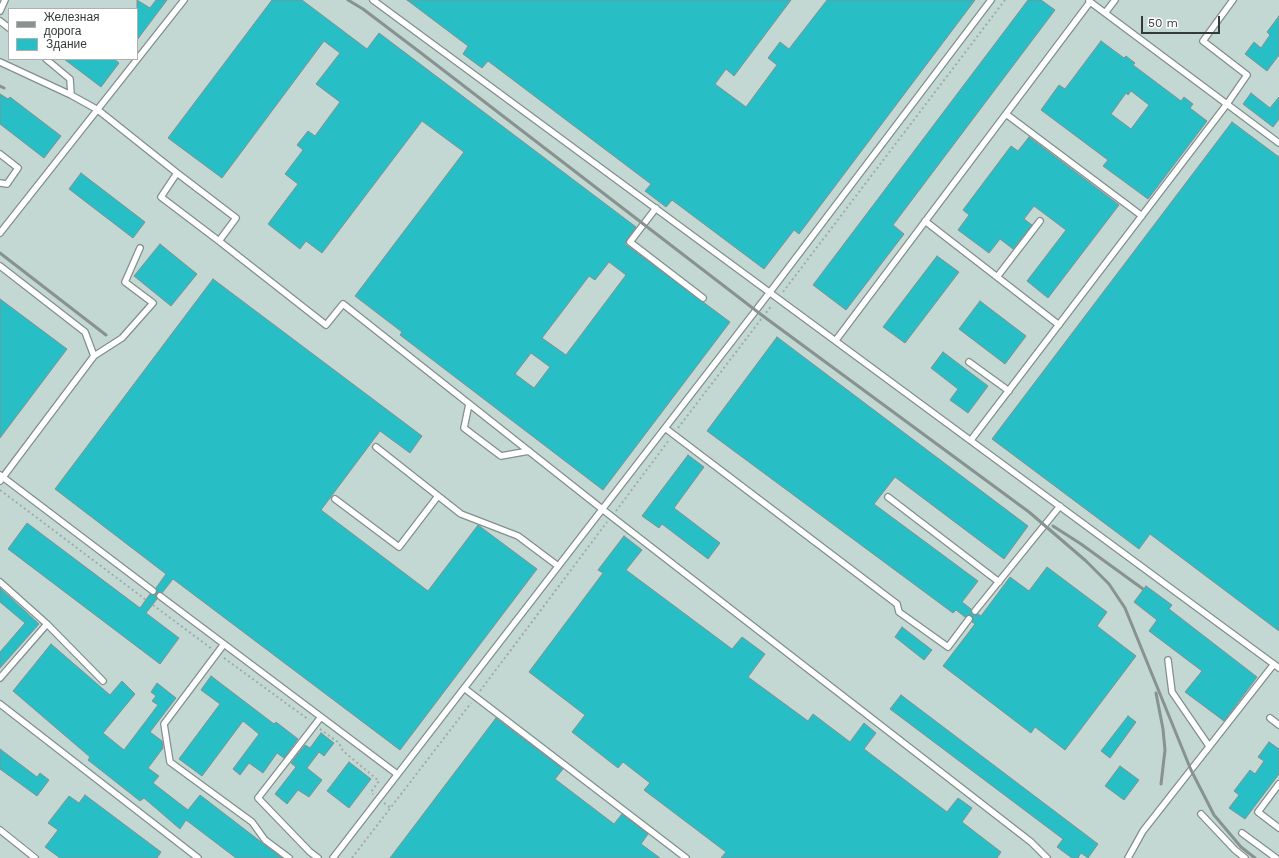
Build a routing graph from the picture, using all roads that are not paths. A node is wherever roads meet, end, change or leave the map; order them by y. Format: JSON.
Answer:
{"nodes":[{"id":1,"x":5,"y":0,"type":"edge"},
{"id":2,"x":184,"y":0,"type":"edge"},
{"id":3,"x":373,"y":0,"type":"edge"},
{"id":4,"x":991,"y":0,"type":"edge"},
{"id":5,"x":1116,"y":0,"type":"edge"},
{"id":6,"x":1233,"y":0,"type":"edge"},
{"id":7,"x":1089,"y":1,"type":"edge"},
{"id":8,"x":0,"y":11,"type":"edge"},
{"id":9,"x":1105,"y":13,"type":"junction"},
{"id":10,"x":0,"y":21,"type":"edge"},
{"id":11,"x":8,"y":27,"type":"edge"},
{"id":12,"x":138,"y":59,"type":"edge"},
{"id":13,"x":47,"y":60,"type":"edge"},
{"id":14,"x":137,"y":60,"type":"edge"},
{"id":15,"x":0,"y":62,"type":"edge"},
{"id":16,"x":71,"y":95,"type":"junction"},
{"id":17,"x":1227,"y":104,"type":"junction"},
{"id":18,"x":98,"y":110,"type":"junction"},
{"id":19,"x":1006,"y":114,"type":"junction"},
{"id":20,"x":1279,"y":143,"type":"edge"},
{"id":21,"x":0,"y":154,"type":"edge"},
{"id":22,"x":177,"y":173,"type":"junction"},
{"id":23,"x":0,"y":183,"type":"edge"},
{"id":24,"x":656,"y":208,"type":"junction"},
{"id":25,"x":1142,"y":216,"type":"junction"},
{"id":26,"x":925,"y":221,"type":"junction"},
{"id":27,"x":1040,"y":221,"type":"dead end"},
{"id":28,"x":0,"y":233,"type":"edge"},
{"id":29,"x":219,"y":241,"type":"junction"},
{"id":30,"x":140,"y":248,"type":"dead end"},
{"id":31,"x":0,"y":266,"type":"edge"},
{"id":32,"x":997,"y":276,"type":"junction"},
{"id":33,"x":770,"y":292,"type":"junction"},
{"id":34,"x":703,"y":298,"type":"dead end"},
{"id":35,"x":1059,"y":324,"type":"junction"},
{"id":36,"x":836,"y":340,"type":"junction"},
{"id":37,"x":94,"y":356,"type":"junction"},
{"id":38,"x":969,"y":362,"type":"dead end"},
{"id":39,"x":1009,"y":391,"type":"junction"},
{"id":40,"x":469,"y":404,"type":"junction"},
{"id":41,"x":665,"y":428,"type":"junction"},
{"id":42,"x":971,"y":440,"type":"junction"},
{"id":43,"x":376,"y":447,"type":"dead end"},
{"id":44,"x":529,"y":451,"type":"junction"},
{"id":45,"x":1,"y":478,"type":"edge"},
{"id":46,"x":438,"y":496,"type":"junction"},
{"id":47,"x":888,"y":497,"type":"dead end"},
{"id":48,"x":335,"y":499,"type":"dead end"},
{"id":49,"x":1060,"y":506,"type":"junction"},
{"id":50,"x":602,"y":509,"type":"junction"},
{"id":51,"x":558,"y":566,"type":"junction"},
{"id":52,"x":0,"y":582,"type":"edge"},
{"id":53,"x":999,"y":582,"type":"junction"},
{"id":54,"x":153,"y":591,"type":"dead end"},
{"id":55,"x":160,"y":596,"type":"dead end"},
{"id":56,"x":975,"y":612,"type":"dead end"},
{"id":57,"x":969,"y":619,"type":"dead end"},
{"id":58,"x":47,"y":624,"type":"junction"},
{"id":59,"x":224,"y":644,"type":"junction"},
{"id":60,"x":1168,"y":660,"type":"dead end"},
{"id":61,"x":1274,"y":664,"type":"junction"},
{"id":62,"x":1279,"y":668,"type":"edge"},
{"id":63,"x":0,"y":678,"type":"edge"},
{"id":64,"x":103,"y":681,"type":"dead end"},
{"id":65,"x":464,"y":688,"type":"junction"},
{"id":66,"x":0,"y":704,"type":"edge"},
{"id":67,"x":321,"y":717,"type":"junction"},
{"id":68,"x":1270,"y":718,"type":"dead end"},
{"id":69,"x":1279,"y":725,"type":"edge"},
{"id":70,"x":1209,"y":746,"type":"junction"},
{"id":71,"x":397,"y":774,"type":"junction"},
{"id":72,"x":1279,"y":784,"type":"edge"},
{"id":73,"x":1202,"y":814,"type":"dead end"},
{"id":74,"x":1279,"y":828,"type":"edge"},
{"id":75,"x":0,"y":830,"type":"edge"},
{"id":76,"x":1242,"y":833,"type":"dead end"},
{"id":77,"x":1279,"y":854,"type":"edge"},
{"id":78,"x":36,"y":858,"type":"edge"},
{"id":79,"x":198,"y":858,"type":"edge"},
{"id":80,"x":289,"y":858,"type":"edge"},
{"id":81,"x":318,"y":858,"type":"edge"},
{"id":82,"x":333,"y":858,"type":"edge"},
{"id":83,"x":686,"y":858,"type":"edge"},
{"id":84,"x":1047,"y":858,"type":"edge"},
{"id":85,"x":1128,"y":858,"type":"edge"},
{"id":86,"x":1245,"y":858,"type":"edge"},
{"id":87,"x":1276,"y":858,"type":"edge"}],
"edges":[{"from":1,"to":8,"type":"lane"},
{"from":2,"to":12,"type":"lane"},
{"from":3,"to":24,"type":"lane"},
{"from":4,"to":33,"type":"lane"},
{"from":5,"to":9,"type":"lane"},
{"from":6,"to":17,"type":"lane"},
{"from":7,"to":9,"type":"lane"},
{"from":7,"to":19,"type":"lane"},
{"from":9,"to":17,"type":"lane"},
{"from":10,"to":11,"type":"lane"},
{"from":13,"to":16,"type":"lane"},
{"from":14,"to":18,"type":"lane"},
{"from":15,"to":16,"type":"lane"},
{"from":16,"to":18,"type":"lane"},
{"from":17,"to":20,"type":"lane"},
{"from":17,"to":25,"type":"lane"},
{"from":18,"to":22,"type":"lane"},
{"from":18,"to":28,"type":"lane"},
{"from":19,"to":25,"type":"lane"},
{"from":19,"to":26,"type":"lane"},
{"from":21,"to":23,"type":"lane"},
{"from":22,"to":29,"type":"lane"},
{"from":22,"to":29,"type":"lane"},
{"from":24,"to":33,"type":"lane"},
{"from":24,"to":34,"type":"lane"},
{"from":25,"to":35,"type":"lane"},
{"from":26,"to":32,"type":"lane"},
{"from":26,"to":36,"type":"lane"},
{"from":27,"to":32,"type":"lane"},
{"from":29,"to":40,"type":"lane"},
{"from":30,"to":37,"type":"lane"},
{"from":31,"to":37,"type":"lane"},
{"from":32,"to":35,"type":"lane"},
{"from":33,"to":36,"type":"lane"},
{"from":33,"to":41,"type":"lane"},
{"from":35,"to":39,"type":"lane"},
{"from":36,"to":42,"type":"lane"},
{"from":37,"to":45,"type":"lane"},
{"from":38,"to":39,"type":"lane"},
{"from":39,"to":42,"type":"lane"},
{"from":40,"to":44,"type":"lane"},
{"from":40,"to":44,"type":"lane"},
{"from":41,"to":50,"type":"lane"},
{"from":41,"to":57,"type":"lane"},
{"from":42,"to":49,"type":"lane"},
{"from":43,"to":46,"type":"lane"},
{"from":44,"to":50,"type":"lane"},
{"from":45,"to":54,"type":"lane"},
{"from":46,"to":48,"type":"lane"},
{"from":46,"to":51,"type":"lane"},
{"from":47,"to":53,"type":"lane"},
{"from":49,"to":53,"type":"lane"},
{"from":49,"to":61,"type":"lane"},
{"from":50,"to":51,"type":"lane"},
{"from":50,"to":84,"type":"lane"},
{"from":51,"to":65,"type":"lane"},
{"from":52,"to":58,"type":"lane"},
{"from":53,"to":56,"type":"lane"},
{"from":55,"to":59,"type":"lane"},
{"from":58,"to":63,"type":"lane"},
{"from":58,"to":64,"type":"lane"},
{"from":59,"to":67,"type":"lane"},
{"from":59,"to":80,"type":"lane"},
{"from":60,"to":70,"type":"lane"},
{"from":61,"to":62,"type":"lane"},
{"from":61,"to":70,"type":"lane"},
{"from":65,"to":71,"type":"lane"},
{"from":65,"to":83,"type":"lane"},
{"from":66,"to":79,"type":"lane"},
{"from":67,"to":71,"type":"lane"},
{"from":67,"to":81,"type":"lane"},
{"from":68,"to":69,"type":"lane"},
{"from":70,"to":85,"type":"lane"},
{"from":71,"to":82,"type":"lane"},
{"from":72,"to":74,"type":"lane"},
{"from":73,"to":86,"type":"lane"},
{"from":75,"to":78,"type":"lane"},
{"from":76,"to":87,"type":"lane"},
{"from":77,"to":87,"type":"lane"}]}
